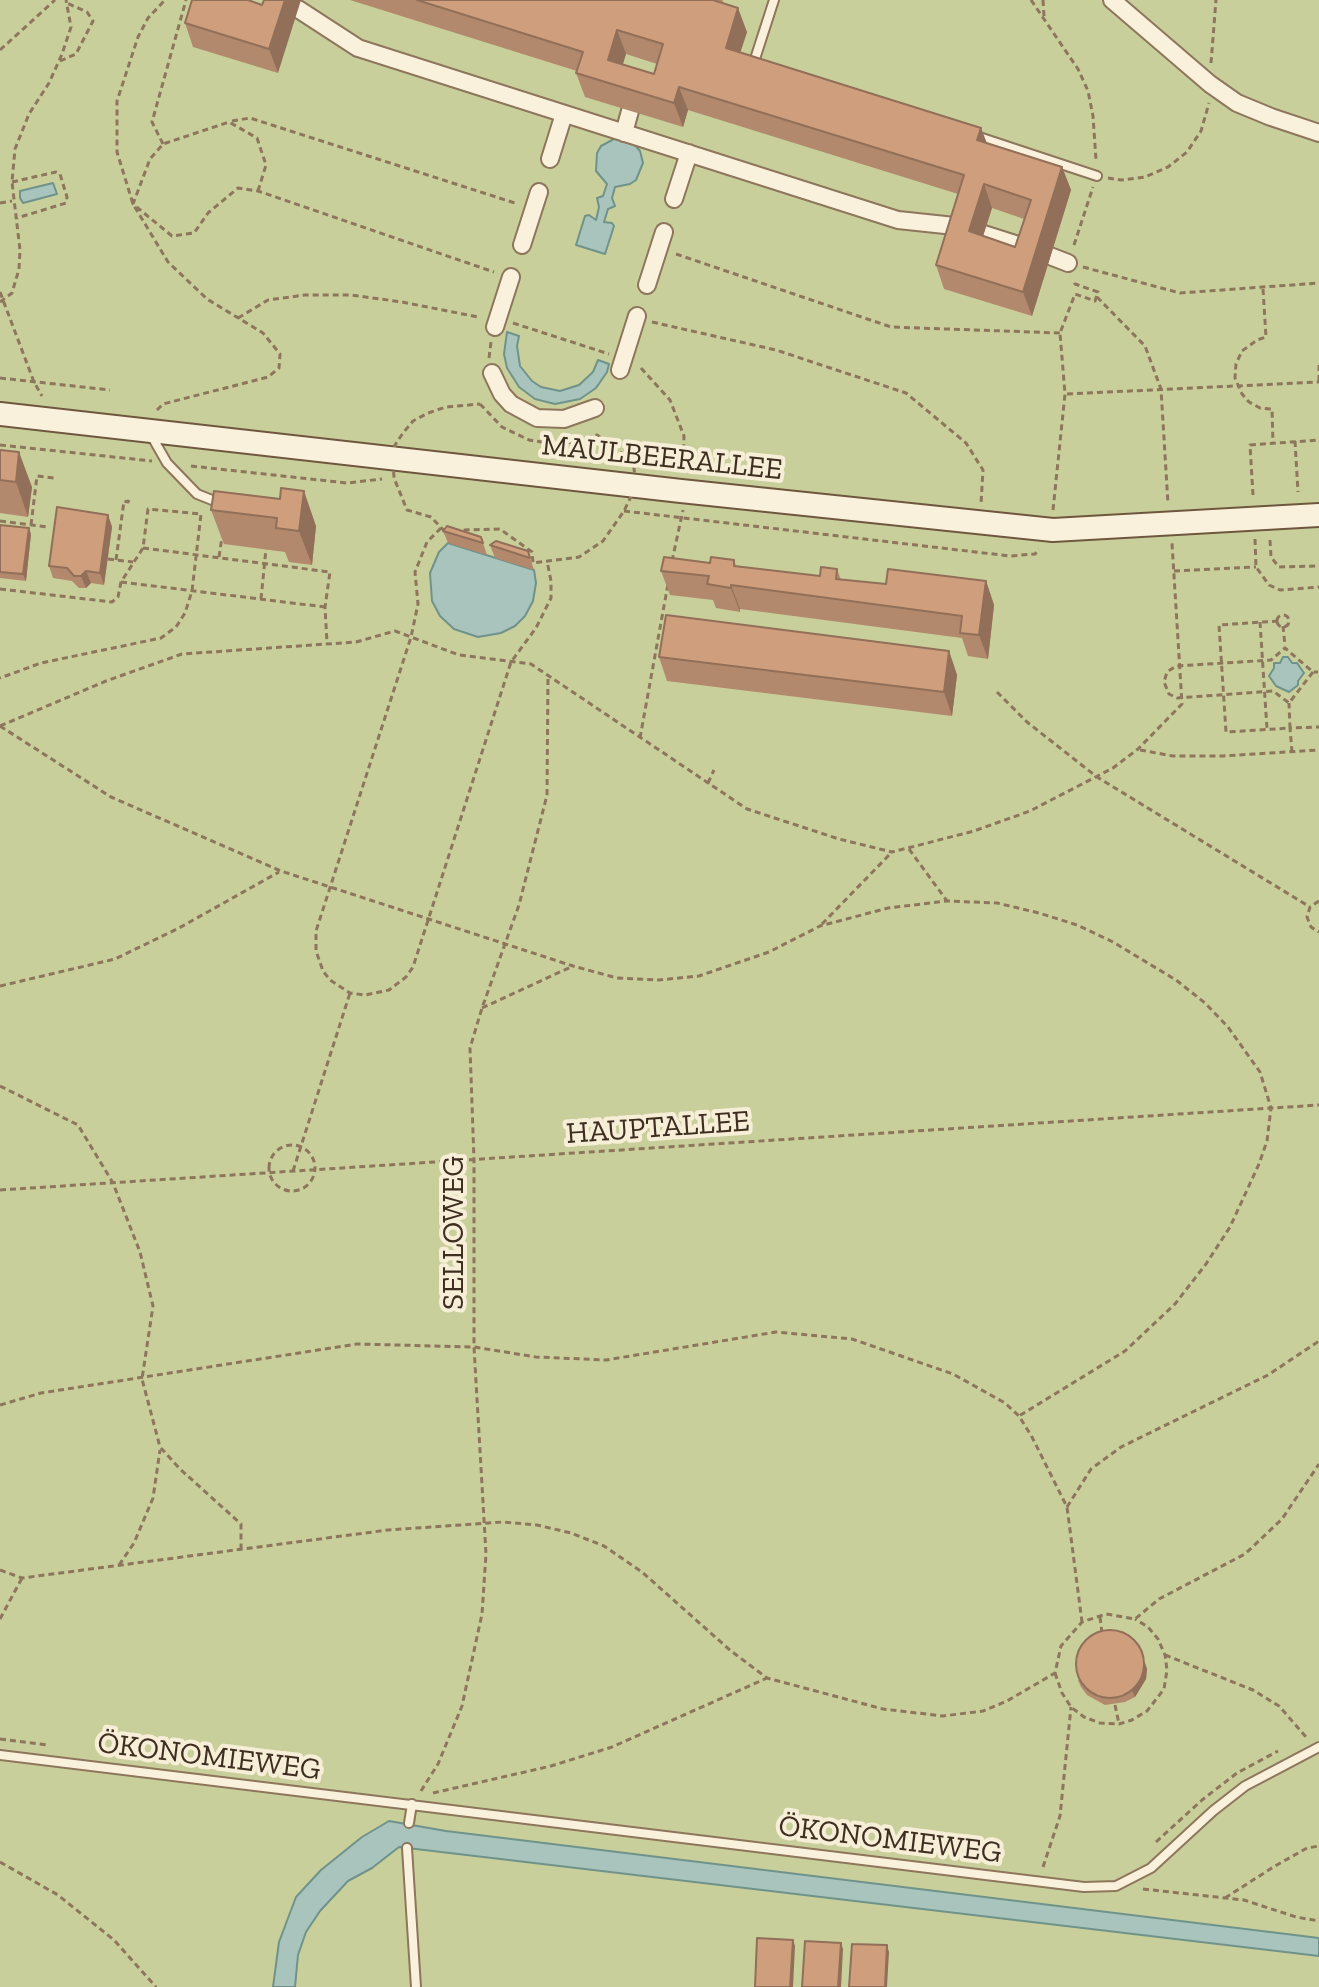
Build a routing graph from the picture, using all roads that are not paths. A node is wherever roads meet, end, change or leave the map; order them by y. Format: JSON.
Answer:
{"nodes":[{"id":1,"x":774,"y":0,"type":"edge"},
{"id":2,"x":1112,"y":0,"type":"edge"},
{"id":3,"x":298,"y":9,"type":"dead end"},
{"id":4,"x":769,"y":67,"type":"edge"},
{"id":5,"x":630,"y":111,"type":"edge"},
{"id":6,"x":564,"y":114,"type":"junction"},
{"id":7,"x":963,"y":131,"type":"edge"},
{"id":8,"x":624,"y":133,"type":"junction"},
{"id":9,"x":1319,"y":133,"type":"edge"},
{"id":10,"x":689,"y":153,"type":"junction"},
{"id":11,"x":550,"y":159,"type":"dead end"},
{"id":12,"x":1097,"y":176,"type":"road end"},
{"id":13,"x":539,"y":192,"type":"dead end"},
{"id":14,"x":674,"y":199,"type":"dead end"},
{"id":15,"x":964,"y":227,"type":"edge"},
{"id":16,"x":984,"y":234,"type":"edge"},
{"id":17,"x":661,"y":240,"type":"road end"},
{"id":18,"x":522,"y":245,"type":"dead end"},
{"id":19,"x":1031,"y":249,"type":"edge"},
{"id":20,"x":1050,"y":256,"type":"dead end"},
{"id":21,"x":1068,"y":263,"type":"road end"},
{"id":22,"x":511,"y":277,"type":"road end"},
{"id":23,"x":647,"y":285,"type":"dead end"},
{"id":24,"x":637,"y":316,"type":"road end"},
{"id":25,"x":497,"y":323,"type":"road end"},
{"id":26,"x":622,"y":364,"type":"road end"},
{"id":27,"x":492,"y":384,"type":"road end"},
{"id":28,"x":0,"y":414,"type":"edge"},
{"id":29,"x":593,"y":421,"type":"dead end"},
{"id":30,"x":150,"y":431,"type":"junction"},
{"id":31,"x":233,"y":509,"type":"edge"},
{"id":32,"x":1319,"y":515,"type":"edge"},
{"id":33,"x":1318,"y":1748,"type":"edge"},
{"id":34,"x":0,"y":1755,"type":"edge"},
{"id":35,"x":412,"y":1804,"type":"junction"},
{"id":36,"x":409,"y":1823,"type":"dead end"},
{"id":37,"x":407,"y":1848,"type":"dead end"},
{"id":38,"x":416,"y":1987,"type":"edge"}],
"edges":[{"from":1,"to":4,"type":"lane"},
{"from":2,"to":9,"type":"street"},
{"from":3,"to":6,"type":"street"},
{"from":5,"to":8,"type":"street"},
{"from":6,"to":8,"type":"street"},
{"from":6,"to":11,"type":"street"},
{"from":7,"to":12,"type":"lane"},
{"from":8,"to":10,"type":"street"},
{"from":10,"to":14,"type":"street"},
{"from":10,"to":15,"type":"street"},
{"from":13,"to":18,"type":"street"},
{"from":16,"to":19,"type":"street"},
{"from":17,"to":23,"type":"street"},
{"from":20,"to":21,"type":"street"},
{"from":22,"to":25,"type":"street"},
{"from":24,"to":26,"type":"street"},
{"from":27,"to":29,"type":"street"},
{"from":28,"to":30,"type":"street","name":"MAULBEERALLEE"},
{"from":30,"to":31,"type":"lane"},
{"from":30,"to":32,"type":"street","name":"MAULBEERALLEE"},
{"from":33,"to":35,"type":"lane","name":"ÖKONOMIEWEG"},
{"from":34,"to":35,"type":"lane","name":"ÖKONOMIEWEG"},
{"from":35,"to":36,"type":"lane"},
{"from":37,"to":38,"type":"lane"}]}
